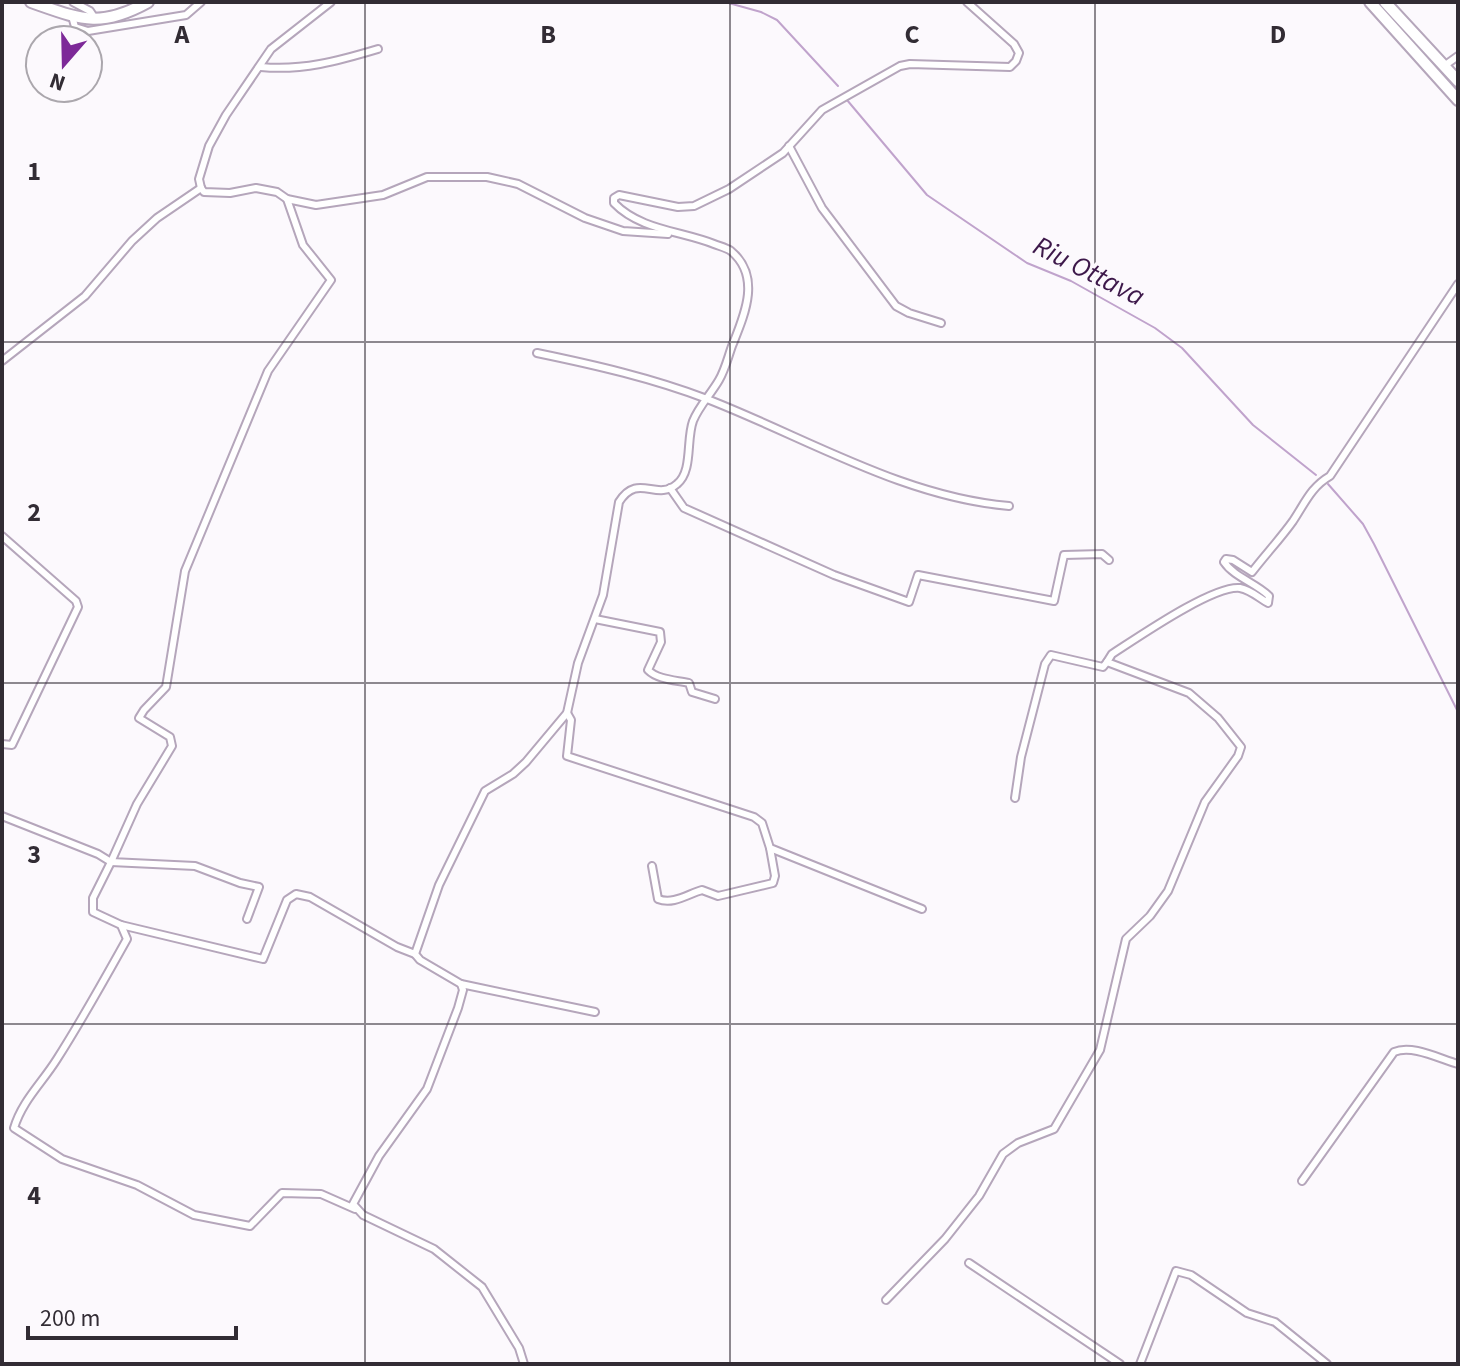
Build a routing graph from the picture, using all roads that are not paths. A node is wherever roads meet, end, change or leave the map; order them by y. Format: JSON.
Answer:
{"nodes":[{"id":1,"x":31,"y":2,"type":"edge"},
{"id":2,"x":73,"y":2,"type":"edge"},
{"id":3,"x":148,"y":2,"type":"edge"},
{"id":4,"x":201,"y":2,"type":"edge"},
{"id":5,"x":331,"y":2,"type":"edge"},
{"id":6,"x":967,"y":2,"type":"edge"},
{"id":7,"x":1370,"y":2,"type":"edge"},
{"id":8,"x":1385,"y":2,"type":"edge"},
{"id":9,"x":72,"y":16,"type":"junction"},
{"id":10,"x":96,"y":20,"type":"junction"},
{"id":11,"x":378,"y":49,"type":"dead end"},
{"id":12,"x":1458,"y":56,"type":"edge"},
{"id":13,"x":1444,"y":66,"type":"junction"},
{"id":14,"x":261,"y":67,"type":"junction"},
{"id":15,"x":1458,"y":81,"type":"edge"},
{"id":16,"x":1458,"y":100,"type":"edge"},
{"id":17,"x":789,"y":146,"type":"junction"},
{"id":18,"x":201,"y":188,"type":"junction"},
{"id":19,"x":287,"y":199,"type":"junction"},
{"id":20,"x":674,"y":233,"type":"junction"},
{"id":21,"x":1458,"y":284,"type":"edge"},
{"id":22,"x":941,"y":323,"type":"dead end"},
{"id":23,"x":537,"y":353,"type":"dead end"},
{"id":24,"x":2,"y":361,"type":"edge"},
{"id":25,"x":705,"y":398,"type":"junction"},
{"id":26,"x":670,"y":488,"type":"junction"},
{"id":27,"x":1009,"y":506,"type":"dead end"},
{"id":28,"x":2,"y":536,"type":"edge"},
{"id":29,"x":1109,"y":560,"type":"dead end"},
{"id":30,"x":595,"y":619,"type":"junction"},
{"id":31,"x":1107,"y":662,"type":"junction"},
{"id":32,"x":715,"y":699,"type":"dead end"},
{"id":33,"x":567,"y":713,"type":"junction"},
{"id":34,"x":2,"y":744,"type":"edge"},
{"id":35,"x":1015,"y":798,"type":"dead end"},
{"id":36,"x":2,"y":816,"type":"edge"},
{"id":37,"x":770,"y":848,"type":"junction"},
{"id":38,"x":111,"y":862,"type":"junction"},
{"id":39,"x":652,"y":866,"type":"dead end"},
{"id":40,"x":922,"y":909,"type":"dead end"},
{"id":41,"x":247,"y":919,"type":"dead end"},
{"id":42,"x":121,"y":925,"type":"junction"},
{"id":43,"x":415,"y":954,"type":"junction"},
{"id":44,"x":461,"y":984,"type":"junction"},
{"id":45,"x":595,"y":1012,"type":"dead end"},
{"id":46,"x":1458,"y":1064,"type":"edge"},
{"id":47,"x":1302,"y":1181,"type":"dead end"},
{"id":48,"x":355,"y":1209,"type":"junction"},
{"id":49,"x":969,"y":1263,"type":"dead end"},
{"id":50,"x":886,"y":1300,"type":"dead end"},
{"id":51,"x":524,"y":1364,"type":"edge"},
{"id":52,"x":1120,"y":1364,"type":"edge"},
{"id":53,"x":1140,"y":1364,"type":"edge"},
{"id":54,"x":1327,"y":1364,"type":"edge"}],
"edges":[{"from":1,"to":9,"type":"main road"},
{"from":2,"to":10,"type":"street"},
{"from":3,"to":10,"type":"main road"},
{"from":4,"to":9,"type":"street"},
{"from":5,"to":14,"type":"street"},
{"from":6,"to":17,"type":"street"},
{"from":7,"to":16,"type":"main road"},
{"from":8,"to":13,"type":"main road"},
{"from":9,"to":10,"type":"main road"},
{"from":11,"to":14,"type":"street"},
{"from":12,"to":13,"type":"street"},
{"from":13,"to":15,"type":"main road"},
{"from":14,"to":18,"type":"street"},
{"from":17,"to":20,"type":"street"},
{"from":17,"to":22,"type":"street"},
{"from":18,"to":19,"type":"street"},
{"from":18,"to":24,"type":"street"},
{"from":19,"to":20,"type":"street"},
{"from":19,"to":38,"type":"street"},
{"from":20,"to":25,"type":"street"},
{"from":21,"to":31,"type":"street"},
{"from":23,"to":25,"type":"street"},
{"from":25,"to":26,"type":"street"},
{"from":25,"to":27,"type":"street"},
{"from":26,"to":29,"type":"street"},
{"from":26,"to":30,"type":"street"},
{"from":28,"to":34,"type":"street"},
{"from":30,"to":32,"type":"street"},
{"from":30,"to":33,"type":"street"},
{"from":31,"to":35,"type":"street"},
{"from":31,"to":50,"type":"street"},
{"from":33,"to":37,"type":"street"},
{"from":33,"to":43,"type":"street"},
{"from":36,"to":38,"type":"street"},
{"from":37,"to":39,"type":"street"},
{"from":37,"to":40,"type":"street"},
{"from":38,"to":41,"type":"street"},
{"from":38,"to":42,"type":"street"},
{"from":42,"to":43,"type":"street"},
{"from":42,"to":48,"type":"street"},
{"from":43,"to":44,"type":"street"},
{"from":44,"to":45,"type":"street"},
{"from":44,"to":48,"type":"street"},
{"from":46,"to":47,"type":"street"},
{"from":48,"to":51,"type":"street"},
{"from":49,"to":52,"type":"street"},
{"from":53,"to":54,"type":"street"}]}
